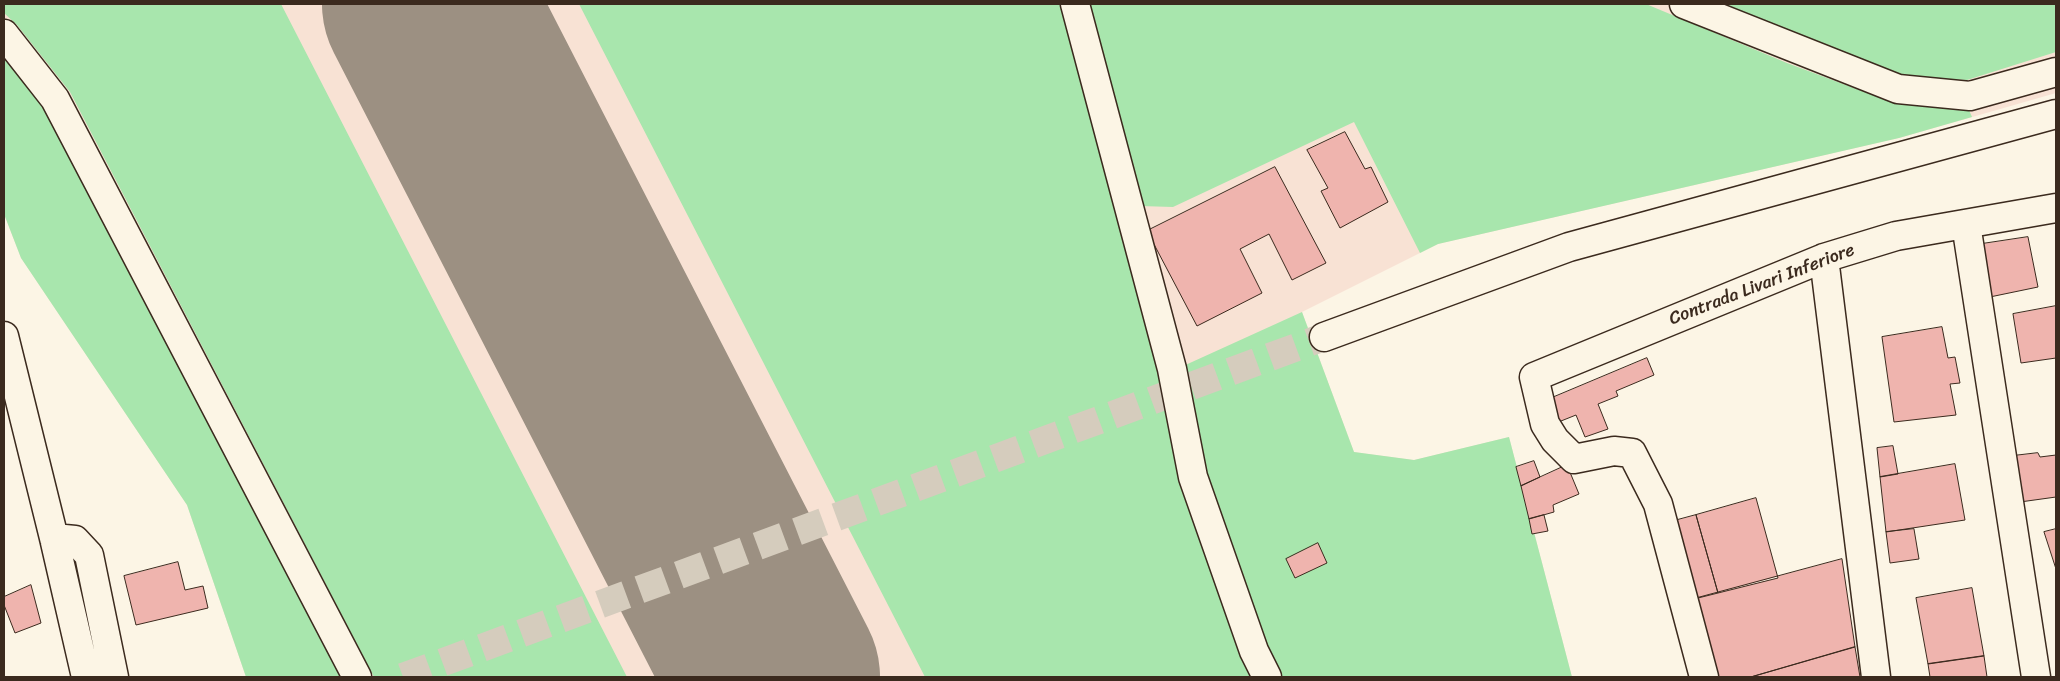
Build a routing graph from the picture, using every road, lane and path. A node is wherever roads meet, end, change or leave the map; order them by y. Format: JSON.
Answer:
{"nodes":[{"id":1,"x":1075,"y":4,"type":"edge"},
{"id":2,"x":1684,"y":4,"type":"edge"},
{"id":3,"x":4,"y":34,"type":"edge"},
{"id":4,"x":2056,"y":72,"type":"edge"},
{"id":5,"x":2056,"y":114,"type":"edge"},
{"id":6,"x":2056,"y":208,"type":"edge"},
{"id":7,"x":1966,"y":224,"type":"junction"},
{"id":8,"x":1824,"y":258,"type":"junction"},
{"id":9,"x":4,"y":336,"type":"edge"},
{"id":10,"x":1324,"y":337,"type":"tunnel mouth"},
{"id":11,"x":54,"y":538,"type":"junction"},
{"id":12,"x":86,"y":677,"type":"edge"},
{"id":13,"x":114,"y":677,"type":"edge"},
{"id":14,"x":357,"y":677,"type":"edge"},
{"id":15,"x":1268,"y":677,"type":"edge"},
{"id":16,"x":1704,"y":677,"type":"edge"},
{"id":17,"x":1876,"y":677,"type":"edge"},
{"id":18,"x":2036,"y":677,"type":"edge"}],
"edges":[{"from":1,"to":15,"type":"street"},
{"from":2,"to":4,"type":"street"},
{"from":3,"to":14,"type":"street"},
{"from":5,"to":10,"type":"street"},
{"from":6,"to":7,"type":"street","name":"Contrada Livari Inferiore"},
{"from":7,"to":8,"type":"street","name":"Contrada Livari Inferiore"},
{"from":7,"to":18,"type":"street"},
{"from":8,"to":16,"type":"street","name":"Contrada Livari Inferiore"},
{"from":8,"to":17,"type":"street"},
{"from":9,"to":11,"type":"street"},
{"from":11,"to":12,"type":"street"},
{"from":11,"to":13,"type":"street"}]}
